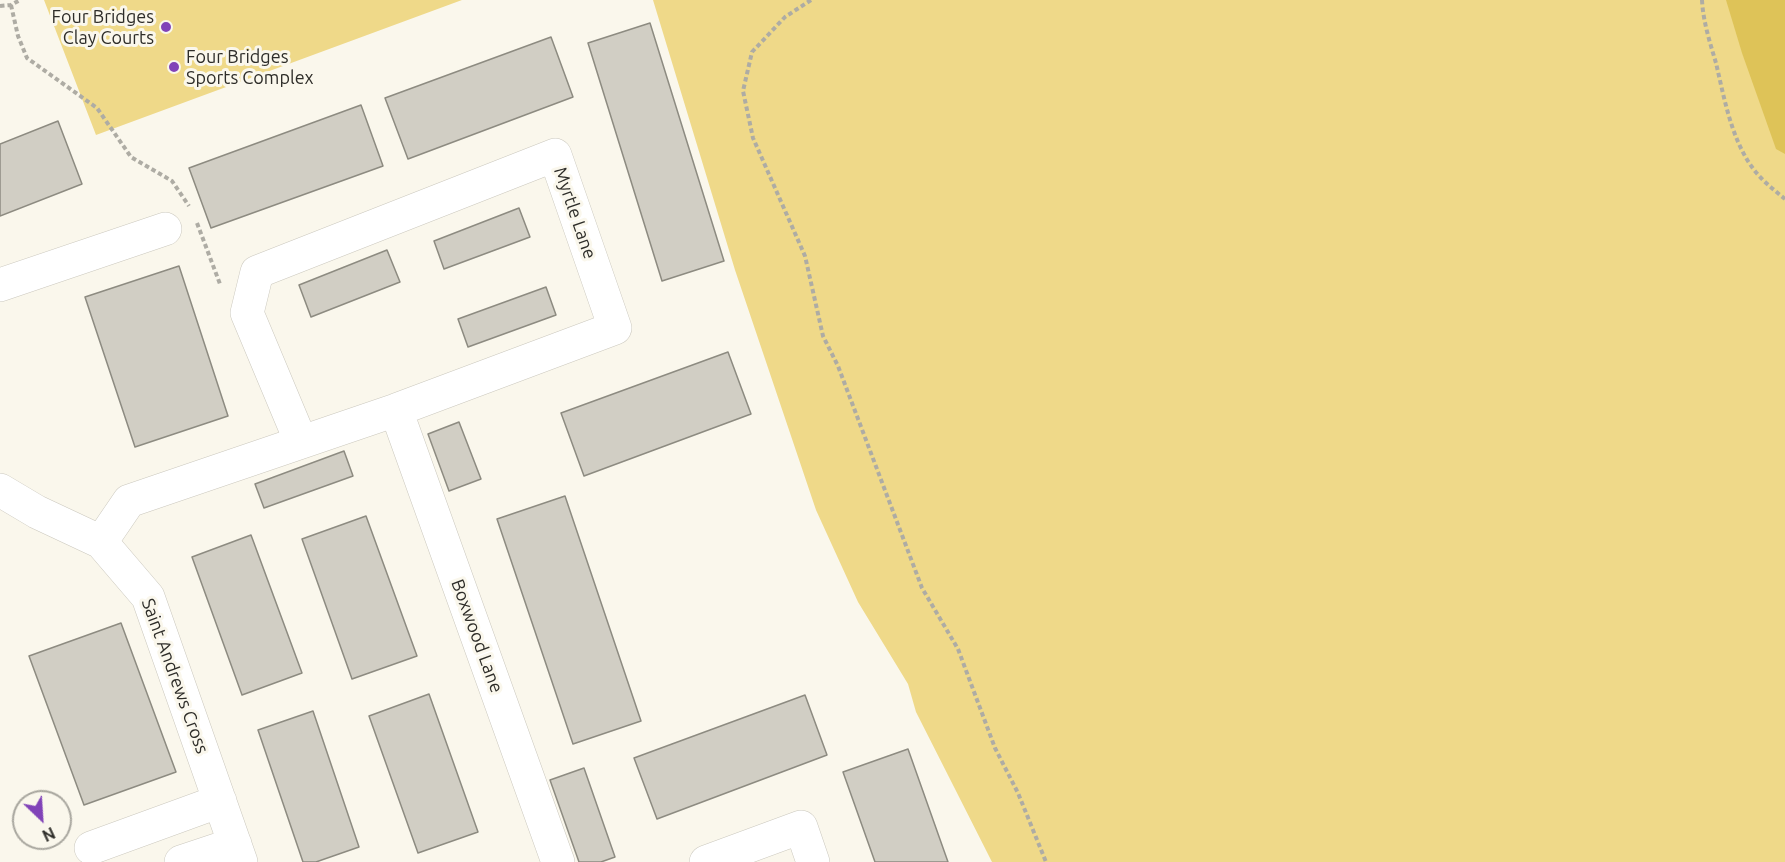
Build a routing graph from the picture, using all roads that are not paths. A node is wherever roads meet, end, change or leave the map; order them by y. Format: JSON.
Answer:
{"nodes":[{"id":1,"x":165,"y":229,"type":"dead end"},
{"id":2,"x":0,"y":285,"type":"edge"},
{"id":3,"x":396,"y":410,"type":"junction"},
{"id":4,"x":301,"y":442,"type":"junction"},
{"id":5,"x":0,"y":490,"type":"edge"},
{"id":6,"x":101,"y":542,"type":"junction"},
{"id":7,"x":220,"y":801,"type":"junction"},
{"id":8,"x":91,"y":848,"type":"dead end"},
{"id":9,"x":238,"y":853,"type":"edge"},
{"id":10,"x":181,"y":862,"type":"edge"},
{"id":11,"x":558,"y":862,"type":"edge"},
{"id":12,"x":706,"y":862,"type":"edge"},
{"id":13,"x":813,"y":862,"type":"edge"}],
"edges":[{"from":1,"to":2,"type":"street"},
{"from":3,"to":4,"type":"street","name":"Myrtle Lane"},
{"from":3,"to":4,"type":"street","name":"Myrtle Lane"},
{"from":3,"to":11,"type":"street","name":"Boxwood Lane"},
{"from":4,"to":6,"type":"street","name":"Myrtle Lane"},
{"from":5,"to":6,"type":"street","name":"Saint Andrews Cross"},
{"from":6,"to":7,"type":"street","name":"Saint Andrews Cross"},
{"from":7,"to":8,"type":"street"},
{"from":7,"to":9,"type":"street","name":"Saint Andrews Cross"},
{"from":9,"to":10,"type":"street"},
{"from":12,"to":13,"type":"street"}]}
